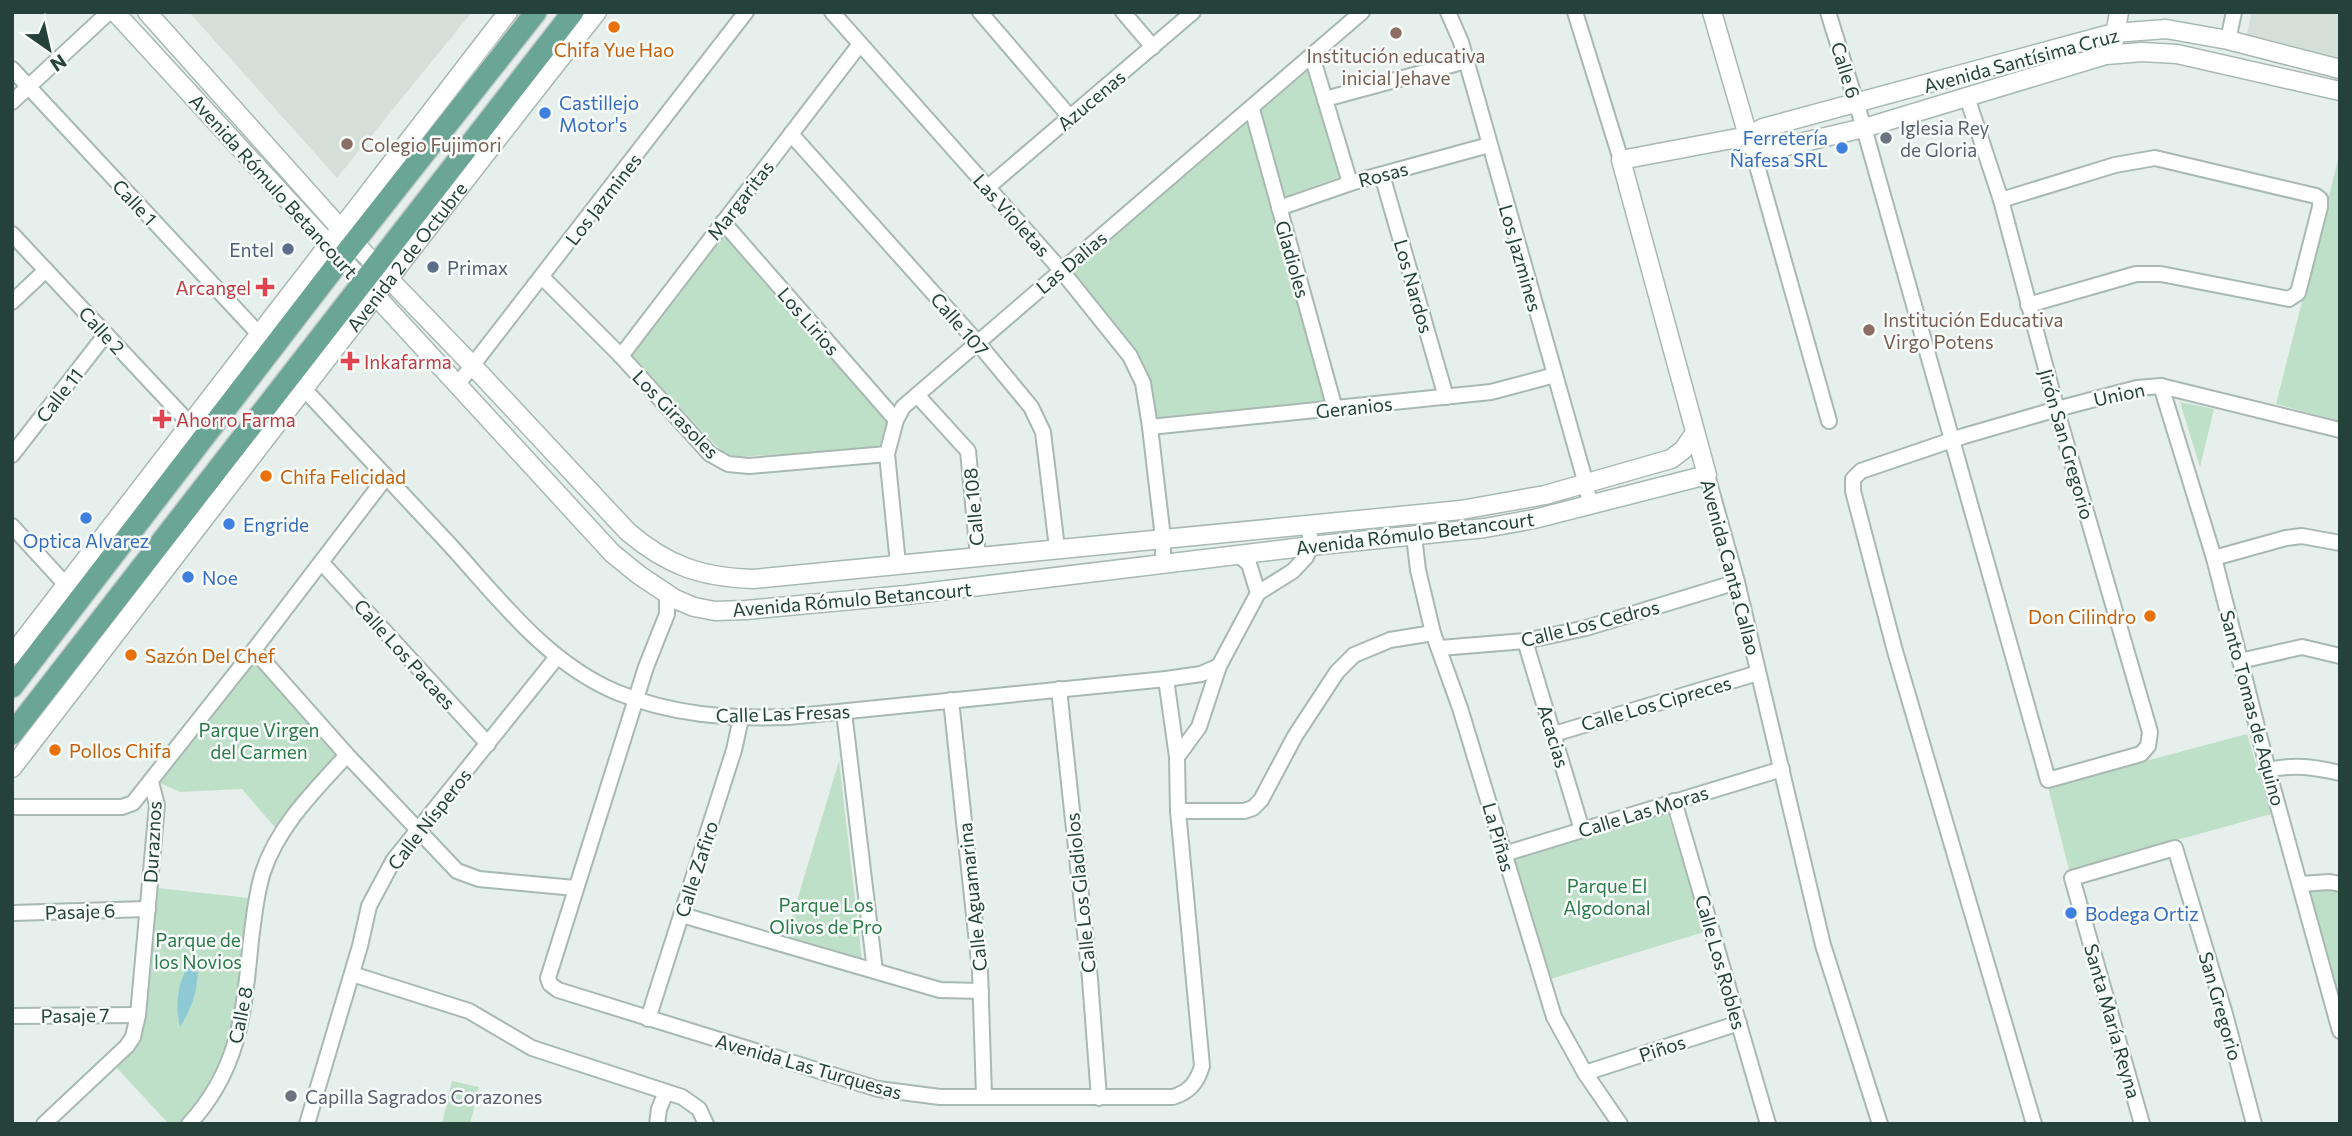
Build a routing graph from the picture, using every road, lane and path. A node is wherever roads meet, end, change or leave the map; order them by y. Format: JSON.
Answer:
{"nodes":[{"id":1,"x":109,"y":12,"type":"edge"},
{"id":2,"x":115,"y":12,"type":"edge"},
{"id":3,"x":146,"y":12,"type":"edge"},
{"id":4,"x":508,"y":12,"type":"edge"},
{"id":5,"x":536,"y":12,"type":"edge"},
{"id":6,"x":573,"y":12,"type":"edge"},
{"id":7,"x":597,"y":12,"type":"edge"},
{"id":8,"x":746,"y":12,"type":"edge"},
{"id":9,"x":832,"y":12,"type":"edge"},
{"id":10,"x":980,"y":12,"type":"edge"},
{"id":11,"x":1123,"y":12,"type":"edge"},
{"id":12,"x":1194,"y":12,"type":"edge"},
{"id":13,"x":1362,"y":12,"type":"edge"},
{"id":14,"x":1448,"y":12,"type":"edge"},
{"id":15,"x":1575,"y":12,"type":"edge"},
{"id":16,"x":1712,"y":12,"type":"edge"},
{"id":17,"x":1828,"y":12,"type":"edge"},
{"id":18,"x":2119,"y":12,"type":"edge"},
{"id":19,"x":2234,"y":12,"type":"edge"},
{"id":20,"x":2114,"y":33,"type":"junction"},
{"id":21,"x":2228,"y":40,"type":"junction"},
{"id":22,"x":860,"y":44,"type":"junction"},
{"id":23,"x":1153,"y":47,"type":"junction"},
{"id":24,"x":2114,"y":55,"type":"junction"},
{"id":25,"x":1311,"y":57,"type":"junction"},
{"id":26,"x":1466,"y":61,"type":"junction"},
{"id":27,"x":12,"y":69,"type":"edge"},
{"id":28,"x":2340,"y":69,"type":"edge"},
{"id":29,"x":29,"y":87,"type":"junction"},
{"id":30,"x":2340,"y":91,"type":"edge"},
{"id":31,"x":1967,"y":97,"type":"junction"},
{"id":32,"x":1325,"y":99,"type":"junction"},
{"id":33,"x":12,"y":102,"type":"edge"},
{"id":34,"x":1856,"y":104,"type":"junction"},
{"id":35,"x":1252,"y":109,"type":"junction"},
{"id":36,"x":1070,"y":117,"type":"junction"},
{"id":37,"x":1864,"y":128,"type":"junction"},
{"id":38,"x":791,"y":134,"type":"junction"},
{"id":39,"x":1748,"y":136,"type":"junction"},
{"id":40,"x":1489,"y":145,"type":"junction"},
{"id":41,"x":1754,"y":155,"type":"joint"},
{"id":42,"x":1621,"y":160,"type":"junction"},
{"id":43,"x":1382,"y":175,"type":"junction"},
{"id":44,"x":1350,"y":183,"type":"junction"},
{"id":45,"x":988,"y":187,"type":"junction"},
{"id":46,"x":2001,"y":200,"type":"junction"},
{"id":47,"x":1279,"y":208,"type":"junction"},
{"id":48,"x":723,"y":222,"type":"junction"},
{"id":49,"x":12,"y":234,"type":"edge"},
{"id":50,"x":341,"y":244,"type":"junction"},
{"id":51,"x":46,"y":270,"type":"junction"},
{"id":52,"x":1061,"y":270,"type":"junction"},
{"id":53,"x":542,"y":277,"type":"junction"},
{"id":54,"x":375,"y":280,"type":"junction"},
{"id":55,"x":12,"y":303,"type":"edge"},
{"id":56,"x":2028,"y":305,"type":"junction"},
{"id":57,"x":258,"y":333,"type":"junction"},
{"id":58,"x":106,"y":334,"type":"junction"},
{"id":59,"x":978,"y":342,"type":"junction"},
{"id":60,"x":621,"y":356,"type":"junction"},
{"id":61,"x":473,"y":366,"type":"junction"},
{"id":62,"x":1555,"y":375,"type":"junction"},
{"id":63,"x":458,"y":384,"type":"junction"},
{"id":64,"x":2161,"y":386,"type":"junction"},
{"id":65,"x":305,"y":390,"type":"junction"},
{"id":66,"x":917,"y":395,"type":"junction"},
{"id":67,"x":1446,"y":397,"type":"junction"},
{"id":68,"x":1335,"y":409,"type":"junction"},
{"id":69,"x":2057,"y":409,"type":"junction"},
{"id":70,"x":896,"y":420,"type":"junction"},
{"id":71,"x":1829,"y":421,"type":"dead end"},
{"id":72,"x":191,"y":425,"type":"junction"},
{"id":73,"x":1150,"y":427,"type":"junction"},
{"id":74,"x":2340,"y":430,"type":"edge"},
{"id":75,"x":1695,"y":433,"type":"junction"},
{"id":76,"x":1954,"y":440,"type":"junction"},
{"id":77,"x":887,"y":454,"type":"junction"},
{"id":78,"x":12,"y":455,"type":"edge"},
{"id":79,"x":1707,"y":475,"type":"junction"},
{"id":80,"x":386,"y":477,"type":"junction"},
{"id":81,"x":1586,"y":484,"type":"junction"},
{"id":82,"x":1590,"y":505,"type":"junction"},
{"id":83,"x":1309,"y":525,"type":"junction"},
{"id":84,"x":12,"y":526,"type":"edge"},
{"id":85,"x":1414,"y":536,"type":"junction"},
{"id":86,"x":1163,"y":538,"type":"junction"},
{"id":87,"x":2340,"y":543,"type":"edge"},
{"id":88,"x":1311,"y":546,"type":"junction"},
{"id":89,"x":1057,"y":548,"type":"junction"},
{"id":90,"x":1239,"y":555,"type":"junction"},
{"id":91,"x":978,"y":556,"type":"junction"},
{"id":92,"x":2214,"y":558,"type":"junction"},
{"id":93,"x":322,"y":563,"type":"junction"},
{"id":94,"x":898,"y":564,"type":"junction"},
{"id":95,"x":1163,"y":565,"type":"junction"},
{"id":96,"x":1737,"y":582,"type":"junction"},
{"id":97,"x":66,"y":585,"type":"junction"},
{"id":98,"x":667,"y":593,"type":"junction"},
{"id":99,"x":1258,"y":593,"type":"junction"},
{"id":100,"x":1433,"y":633,"type":"junction"},
{"id":101,"x":1525,"y":641,"type":"junction"},
{"id":102,"x":1440,"y":648,"type":"junction"},
{"id":103,"x":254,"y":650,"type":"junction"},
{"id":104,"x":12,"y":655,"type":"edge"},
{"id":105,"x":2340,"y":656,"type":"edge"},
{"id":106,"x":557,"y":657,"type":"junction"},
{"id":107,"x":2240,"y":661,"type":"junction"},
{"id":108,"x":1219,"y":666,"type":"junction"},
{"id":109,"x":1758,"y":673,"type":"junction"},
{"id":110,"x":1166,"y":679,"type":"junction"},
{"id":111,"x":12,"y":687,"type":"edge"},
{"id":112,"x":1059,"y":689,"type":"junction"},
{"id":113,"x":636,"y":699,"type":"junction"},
{"id":114,"x":951,"y":700,"type":"junction"},
{"id":115,"x":844,"y":712,"type":"junction"},
{"id":116,"x":741,"y":718,"type":"junction"},
{"id":117,"x":12,"y":734,"type":"edge"},
{"id":118,"x":1554,"y":734,"type":"junction"},
{"id":119,"x":488,"y":744,"type":"junction"},
{"id":120,"x":347,"y":755,"type":"junction"},
{"id":121,"x":1177,"y":757,"type":"junction"},
{"id":122,"x":12,"y":768,"type":"edge"},
{"id":123,"x":1782,"y":769,"type":"junction"},
{"id":124,"x":2268,"y":770,"type":"junction"},
{"id":125,"x":2340,"y":773,"type":"edge"},
{"id":126,"x":2048,"y":780,"type":"joint"},
{"id":127,"x":151,"y":782,"type":"junction"},
{"id":128,"x":1674,"y":801,"type":"junction"},
{"id":129,"x":12,"y":807,"type":"edge"},
{"id":130,"x":1178,"y":811,"type":"junction"},
{"id":131,"x":1582,"y":830,"type":"junction"},
{"id":132,"x":418,"y":832,"type":"junction"},
{"id":133,"x":1504,"y":855,"type":"junction"},
{"id":134,"x":2072,"y":878,"type":"joint"},
{"id":135,"x":2300,"y":884,"type":"junction"},
{"id":136,"x":2340,"y":884,"type":"edge"},
{"id":137,"x":575,"y":888,"type":"junction"},
{"id":138,"x":148,"y":909,"type":"junction"},
{"id":139,"x":12,"y":913,"type":"edge"},
{"id":140,"x":681,"y":915,"type":"junction"},
{"id":141,"x":875,"y":971,"type":"junction"},
{"id":142,"x":352,"y":974,"type":"junction"},
{"id":143,"x":981,"y":991,"type":"junction"},
{"id":144,"x":138,"y":1014,"type":"junction"},
{"id":145,"x":12,"y":1016,"type":"edge"},
{"id":146,"x":648,"y":1019,"type":"junction"},
{"id":147,"x":1739,"y":1023,"type":"junction"},
{"id":148,"x":2340,"y":1031,"type":"edge"},
{"id":149,"x":1585,"y":1073,"type":"junction"},
{"id":150,"x":666,"y":1092,"type":"junction"},
{"id":151,"x":985,"y":1096,"type":"junction"},
{"id":152,"x":1099,"y":1098,"type":"junction"},
{"id":153,"x":1764,"y":1123,"type":"edge"},
{"id":154,"x":44,"y":1124,"type":"edge"},
{"id":155,"x":189,"y":1124,"type":"edge"},
{"id":156,"x":307,"y":1124,"type":"edge"},
{"id":157,"x":657,"y":1124,"type":"edge"},
{"id":158,"x":706,"y":1124,"type":"edge"},
{"id":159,"x":1620,"y":1124,"type":"edge"},
{"id":160,"x":1880,"y":1124,"type":"edge"},
{"id":161,"x":2034,"y":1124,"type":"edge"},
{"id":162,"x":2142,"y":1124,"type":"edge"},
{"id":163,"x":2254,"y":1124,"type":"edge"}],
"edges":[{"from":1,"to":29,"type":"street"},
{"from":2,"to":50,"type":"street","name":"Avenida Rómulo Betancourt"},
{"from":3,"to":50,"type":"street","name":"Avenida Rómulo Betancourt"},
{"from":4,"to":50,"type":"street"},
{"from":5,"to":50,"type":"main road"},
{"from":6,"to":54,"type":"main road","name":"Avenida 2 de Octubre"},
{"from":7,"to":54,"type":"street","name":"Avenida 2 de Octubre"},
{"from":8,"to":53,"type":"street","name":"Los Jazmines"},
{"from":9,"to":22,"type":"street","name":"Las Violetas"},
{"from":10,"to":36,"type":"street"},
{"from":11,"to":23,"type":"street"},
{"from":12,"to":23,"type":"street","name":"Azucenas"},
{"from":13,"to":25,"type":"street","name":"Las Dalias"},
{"from":14,"to":26,"type":"street","name":"Los Jazmines"},
{"from":15,"to":42,"type":"street","name":"Avenida Canta Callao"},
{"from":16,"to":39,"type":"street"},
{"from":17,"to":34,"type":"street","name":"Calle 6"},
{"from":18,"to":20,"type":"street"},
{"from":19,"to":21,"type":"street"},
{"from":20,"to":21,"type":"street","name":"Avenida Santísima Cruz"},
{"from":20,"to":24,"type":"street"},
{"from":20,"to":34,"type":"street","name":"Avenida Santísima Cruz"},
{"from":21,"to":28,"type":"street","name":"Avenida Santísima Cruz"},
{"from":22,"to":38,"type":"street","name":"Margaritas"},
{"from":22,"to":45,"type":"street","name":"Las Violetas"},
{"from":23,"to":36,"type":"street","name":"Azucenas"},
{"from":24,"to":30,"type":"street","name":"Avenida Santísima Cruz"},
{"from":24,"to":31,"type":"street","name":"Avenida Santísima Cruz"},
{"from":25,"to":32,"type":"street"},
{"from":25,"to":35,"type":"street","name":"Las Dalias"},
{"from":26,"to":32,"type":"street"},
{"from":26,"to":40,"type":"street","name":"Los Jazmines"},
{"from":27,"to":29,"type":"street","name":"Calle 1"},
{"from":29,"to":33,"type":"street"},
{"from":29,"to":57,"type":"street","name":"Calle 1"},
{"from":31,"to":37,"type":"street","name":"Avenida Santísima Cruz"},
{"from":31,"to":46,"type":"street","name":"Jirón San Gregorio"},
{"from":32,"to":44,"type":"street"},
{"from":34,"to":37,"type":"street","name":"Calle 6"},
{"from":34,"to":39,"type":"street","name":"Avenida Santísima Cruz"},
{"from":35,"to":47,"type":"street","name":"Gladioles"},
{"from":35,"to":52,"type":"street","name":"Las Dalias"},
{"from":36,"to":45,"type":"street","name":"Azucenas"},
{"from":37,"to":39,"type":"street","name":"Avenida Santísima Cruz"},
{"from":37,"to":76,"type":"street","name":"Calle 6"},
{"from":38,"to":48,"type":"street","name":"Margaritas"},
{"from":38,"to":59,"type":"street","name":"Calle 107"},
{"from":39,"to":41,"type":"street"},
{"from":39,"to":42,"type":"street","name":"Avenida Santísima Cruz"},
{"from":40,"to":43,"type":"street","name":"Rosas"},
{"from":40,"to":62,"type":"street","name":"Los Jazmines"},
{"from":41,"to":71,"type":"street"},
{"from":42,"to":75,"type":"street","name":"Avenida Canta Callao"},
{"from":43,"to":44,"type":"street","name":"Rosas"},
{"from":43,"to":67,"type":"street","name":"Los Nardos"},
{"from":44,"to":47,"type":"street","name":"Rosas"},
{"from":45,"to":52,"type":"street","name":"Las Violetas"},
{"from":46,"to":56,"type":"street","name":"Jirón San Gregorio"},
{"from":46,"to":56,"type":"street"},
{"from":47,"to":68,"type":"street","name":"Gladioles"},
{"from":48,"to":60,"type":"street","name":"Margaritas"},
{"from":48,"to":70,"type":"street","name":"Los Lirios"},
{"from":49,"to":51,"type":"street","name":"Calle 2"},
{"from":50,"to":54,"type":"street","name":"Avenida Rómulo Betancourt"},
{"from":50,"to":57,"type":"street"},
{"from":50,"to":111,"type":"main road"},
{"from":51,"to":55,"type":"street"},
{"from":51,"to":58,"type":"street","name":"Calle 2"},
{"from":52,"to":59,"type":"street","name":"Las Dalias"},
{"from":52,"to":73,"type":"street","name":"Las Violetas"},
{"from":53,"to":60,"type":"street","name":"Los Girasoles"},
{"from":53,"to":61,"type":"street","name":"Los Jazmines"},
{"from":54,"to":61,"type":"street","name":"Avenida Rómulo Betancourt"},
{"from":54,"to":63,"type":"street","name":"Avenida Rómulo Betancourt"},
{"from":54,"to":65,"type":"street","name":"Avenida 2 de Octubre"},
{"from":54,"to":117,"type":"main road","name":"Avenida 2 de Octubre"},
{"from":56,"to":69,"type":"street","name":"Jirón San Gregorio"},
{"from":57,"to":72,"type":"street"},
{"from":58,"to":72,"type":"street","name":"Calle 2"},
{"from":58,"to":78,"type":"street","name":"Calle 11"},
{"from":59,"to":66,"type":"street","name":"Las Dalias"},
{"from":59,"to":89,"type":"street","name":"Calle 107"},
{"from":60,"to":77,"type":"street","name":"Los Girasoles"},
{"from":61,"to":63,"type":"street","name":"Los Jazmines"},
{"from":61,"to":94,"type":"street","name":"Avenida Rómulo Betancourt"},
{"from":62,"to":67,"type":"street","name":"Geranios"},
{"from":62,"to":81,"type":"street","name":"Los Jazmines"},
{"from":63,"to":98,"type":"street","name":"Avenida Rómulo Betancourt"},
{"from":64,"to":69,"type":"street","name":"Union"},
{"from":64,"to":74,"type":"street","name":"Union"},
{"from":64,"to":92,"type":"street","name":"Santo Tomas de Aquino"},
{"from":65,"to":80,"type":"street","name":"Calle Las Fresas"},
{"from":65,"to":122,"type":"street","name":"Avenida 2 de Octubre"},
{"from":66,"to":70,"type":"street","name":"Las Dalias"},
{"from":66,"to":91,"type":"street","name":"Calle 108"},
{"from":67,"to":68,"type":"street","name":"Geranios"},
{"from":68,"to":73,"type":"street","name":"Geranios"},
{"from":69,"to":76,"type":"street","name":"Union"},
{"from":69,"to":126,"type":"street","name":"Jirón San Gregorio"},
{"from":70,"to":77,"type":"street","name":"Las Dalias"},
{"from":72,"to":97,"type":"street"},
{"from":73,"to":86,"type":"street","name":"Las Violetas"},
{"from":75,"to":79,"type":"street","name":"Avenida Canta Callao"},
{"from":75,"to":81,"type":"street","name":"Avenida Rómulo Betancourt"},
{"from":76,"to":126,"type":"street","name":"Calle 6"},
{"from":76,"to":161,"type":"street","name":"Union"},
{"from":77,"to":94,"type":"street","name":"Las Dalias"},
{"from":79,"to":82,"type":"street","name":"Avenida Rómulo Betancourt"},
{"from":79,"to":96,"type":"street","name":"Avenida Canta Callao"},
{"from":80,"to":93,"type":"street","name":"Duraznos"},
{"from":80,"to":106,"type":"street","name":"Calle Las Fresas"},
{"from":81,"to":82,"type":"street","name":"Los Jazmines"},
{"from":81,"to":83,"type":"street","name":"Avenida Rómulo Betancourt"},
{"from":82,"to":85,"type":"street","name":"Avenida Rómulo Betancourt"},
{"from":83,"to":86,"type":"street","name":"Avenida Rómulo Betancourt"},
{"from":83,"to":88,"type":"street"},
{"from":84,"to":97,"type":"street"},
{"from":85,"to":88,"type":"street","name":"Avenida Rómulo Betancourt"},
{"from":85,"to":100,"type":"street","name":"La Piñas"},
{"from":86,"to":89,"type":"street","name":"Avenida Rómulo Betancourt"},
{"from":86,"to":95,"type":"street","name":"Las Violetas"},
{"from":87,"to":92,"type":"street"},
{"from":88,"to":90,"type":"street","name":"Avenida Rómulo Betancourt"},
{"from":88,"to":99,"type":"street"},
{"from":89,"to":91,"type":"street","name":"Avenida Rómulo Betancourt"},
{"from":90,"to":95,"type":"street","name":"Avenida Rómulo Betancourt"},
{"from":90,"to":99,"type":"street"},
{"from":91,"to":94,"type":"street","name":"Avenida Rómulo Betancourt"},
{"from":92,"to":107,"type":"street","name":"Santo Tomas de Aquino"},
{"from":93,"to":103,"type":"street","name":"Duraznos"},
{"from":93,"to":119,"type":"street","name":"Calle Los Pacaes"},
{"from":95,"to":98,"type":"street","name":"Avenida Rómulo Betancourt"},
{"from":96,"to":101,"type":"street","name":"Calle Los Cedros"},
{"from":96,"to":109,"type":"street","name":"Avenida Canta Callao"},
{"from":97,"to":104,"type":"street"},
{"from":98,"to":113,"type":"street","name":"Avenida Las Turquesas"},
{"from":99,"to":108,"type":"street"},
{"from":100,"to":102,"type":"street","name":"La Piñas"},
{"from":100,"to":130,"type":"street"},
{"from":101,"to":102,"type":"street","name":"Calle Los Cedros"},
{"from":101,"to":118,"type":"street","name":"Acacias"},
{"from":102,"to":133,"type":"street","name":"La Piñas"},
{"from":103,"to":120,"type":"street"},
{"from":103,"to":127,"type":"street","name":"Duraznos"},
{"from":105,"to":107,"type":"street"},
{"from":106,"to":113,"type":"street","name":"Calle Las Fresas"},
{"from":106,"to":119,"type":"street","name":"Calle Nísperos"},
{"from":107,"to":124,"type":"street","name":"Santo Tomas de Aquino"},
{"from":108,"to":110,"type":"street","name":"Calle Las Fresas"},
{"from":108,"to":121,"type":"street"},
{"from":109,"to":118,"type":"street","name":"Calle Los Cipreces"},
{"from":109,"to":123,"type":"street","name":"Avenida Canta Callao"},
{"from":110,"to":112,"type":"street","name":"Calle Las Fresas"},
{"from":110,"to":121,"type":"street","name":"Avenida Las Turquesas"},
{"from":112,"to":114,"type":"street","name":"Calle Las Fresas"},
{"from":112,"to":152,"type":"street","name":"Calle Los Gladiolos"},
{"from":113,"to":116,"type":"street","name":"Calle Las Fresas"},
{"from":113,"to":137,"type":"street","name":"Avenida Las Turquesas"},
{"from":114,"to":115,"type":"street","name":"Calle Las Fresas"},
{"from":114,"to":143,"type":"street","name":"Calle Aguamarina"},
{"from":115,"to":116,"type":"street","name":"Calle Las Fresas"},
{"from":115,"to":141,"type":"street"},
{"from":116,"to":140,"type":"street","name":"Calle Zafiro"},
{"from":118,"to":131,"type":"street","name":"Acacias"},
{"from":119,"to":132,"type":"street","name":"Calle Nísperos"},
{"from":120,"to":132,"type":"street"},
{"from":120,"to":155,"type":"street","name":"Calle 8"},
{"from":121,"to":130,"type":"street","name":"Avenida Las Turquesas"},
{"from":123,"to":128,"type":"street","name":"Calle Las Moras"},
{"from":123,"to":160,"type":"street","name":"Avenida Canta Callao"},
{"from":124,"to":125,"type":"street"},
{"from":124,"to":135,"type":"street","name":"Santo Tomas de Aquino"},
{"from":127,"to":129,"type":"street"},
{"from":127,"to":138,"type":"street","name":"Duraznos"},
{"from":128,"to":131,"type":"street","name":"Calle Las Moras"},
{"from":128,"to":147,"type":"street","name":"Calle Los Robles"},
{"from":130,"to":152,"type":"street","name":"Avenida Las Turquesas"},
{"from":131,"to":133,"type":"street","name":"Calle Las Moras"},
{"from":132,"to":137,"type":"street"},
{"from":132,"to":142,"type":"street","name":"Calle Nísperos"},
{"from":133,"to":149,"type":"street","name":"La Piñas"},
{"from":134,"to":162,"type":"street","name":"Santa María Reyna"},
{"from":134,"to":163,"type":"street","name":"San Gregorio"},
{"from":135,"to":136,"type":"street"},
{"from":135,"to":148,"type":"street","name":"Santo Tomas de Aquino"},
{"from":137,"to":146,"type":"street","name":"Avenida Las Turquesas"},
{"from":138,"to":139,"type":"street","name":"Pasaje 6"},
{"from":138,"to":144,"type":"street","name":"Duraznos"},
{"from":140,"to":141,"type":"street"},
{"from":140,"to":146,"type":"street","name":"Calle Zafiro"},
{"from":141,"to":143,"type":"street"},
{"from":142,"to":150,"type":"street"},
{"from":142,"to":156,"type":"street","name":"Calle Nísperos"},
{"from":143,"to":151,"type":"street","name":"Calle Aguamarina"},
{"from":144,"to":145,"type":"street","name":"Pasaje 7"},
{"from":144,"to":154,"type":"street","name":"Duraznos"},
{"from":146,"to":151,"type":"street","name":"Avenida Las Turquesas"},
{"from":147,"to":149,"type":"street","name":"Piños"},
{"from":147,"to":153,"type":"street","name":"Calle Los Robles"},
{"from":149,"to":159,"type":"street","name":"La Piñas"},
{"from":150,"to":157,"type":"street"},
{"from":150,"to":158,"type":"street"},
{"from":151,"to":152,"type":"street","name":"Avenida Las Turquesas"}]}
